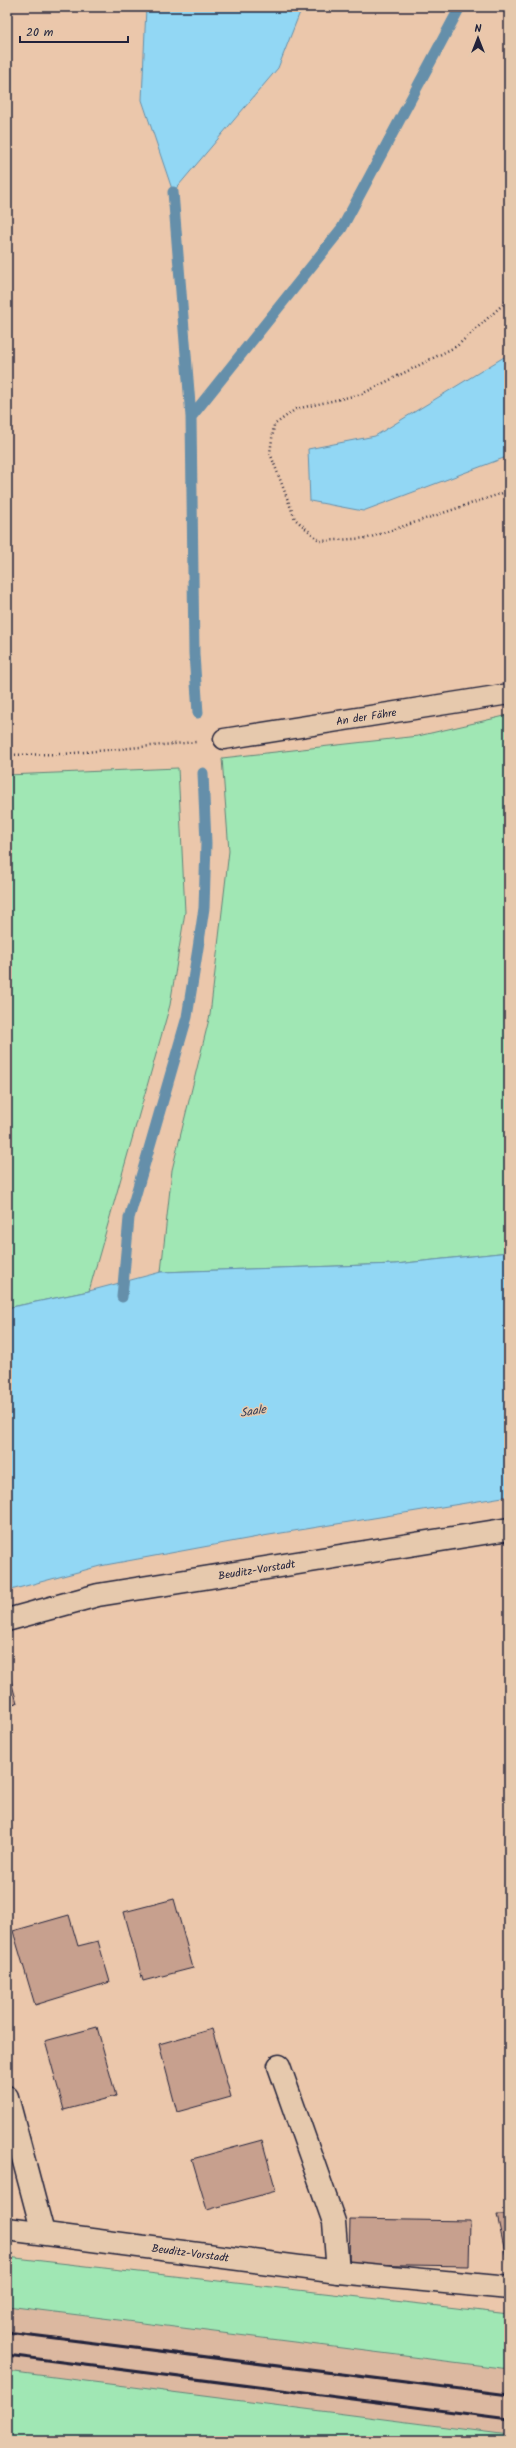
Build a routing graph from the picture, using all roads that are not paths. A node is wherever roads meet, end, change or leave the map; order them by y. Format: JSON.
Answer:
{"nodes":[{"id":1,"x":509,"y":694,"type":"edge"},
{"id":2,"x":224,"y":739,"type":"dead end"},
{"id":3,"x":509,"y":1529,"type":"edge"},
{"id":4,"x":7,"y":1620,"type":"edge"},
{"id":5,"x":279,"y":2066,"type":"dead end"},
{"id":6,"x":7,"y":2097,"type":"edge"},
{"id":7,"x":7,"y":2228,"type":"edge"},
{"id":8,"x":43,"y":2233,"type":"junction"},
{"id":9,"x":338,"y":2272,"type":"junction"},
{"id":10,"x":509,"y":2288,"type":"edge"}],
"edges":[{"from":1,"to":2,"type":"lane","name":"An der Fähre"},
{"from":3,"to":4,"type":"street","name":"Beuditz-Vorstadt"},
{"from":5,"to":9,"type":"street"},
{"from":6,"to":8,"type":"street"},
{"from":7,"to":8,"type":"street","name":"Beuditz-Vorstadt"},
{"from":8,"to":9,"type":"street","name":"Beuditz-Vorstadt"},
{"from":9,"to":10,"type":"street","name":"Beuditz-Vorstadt"}]}
